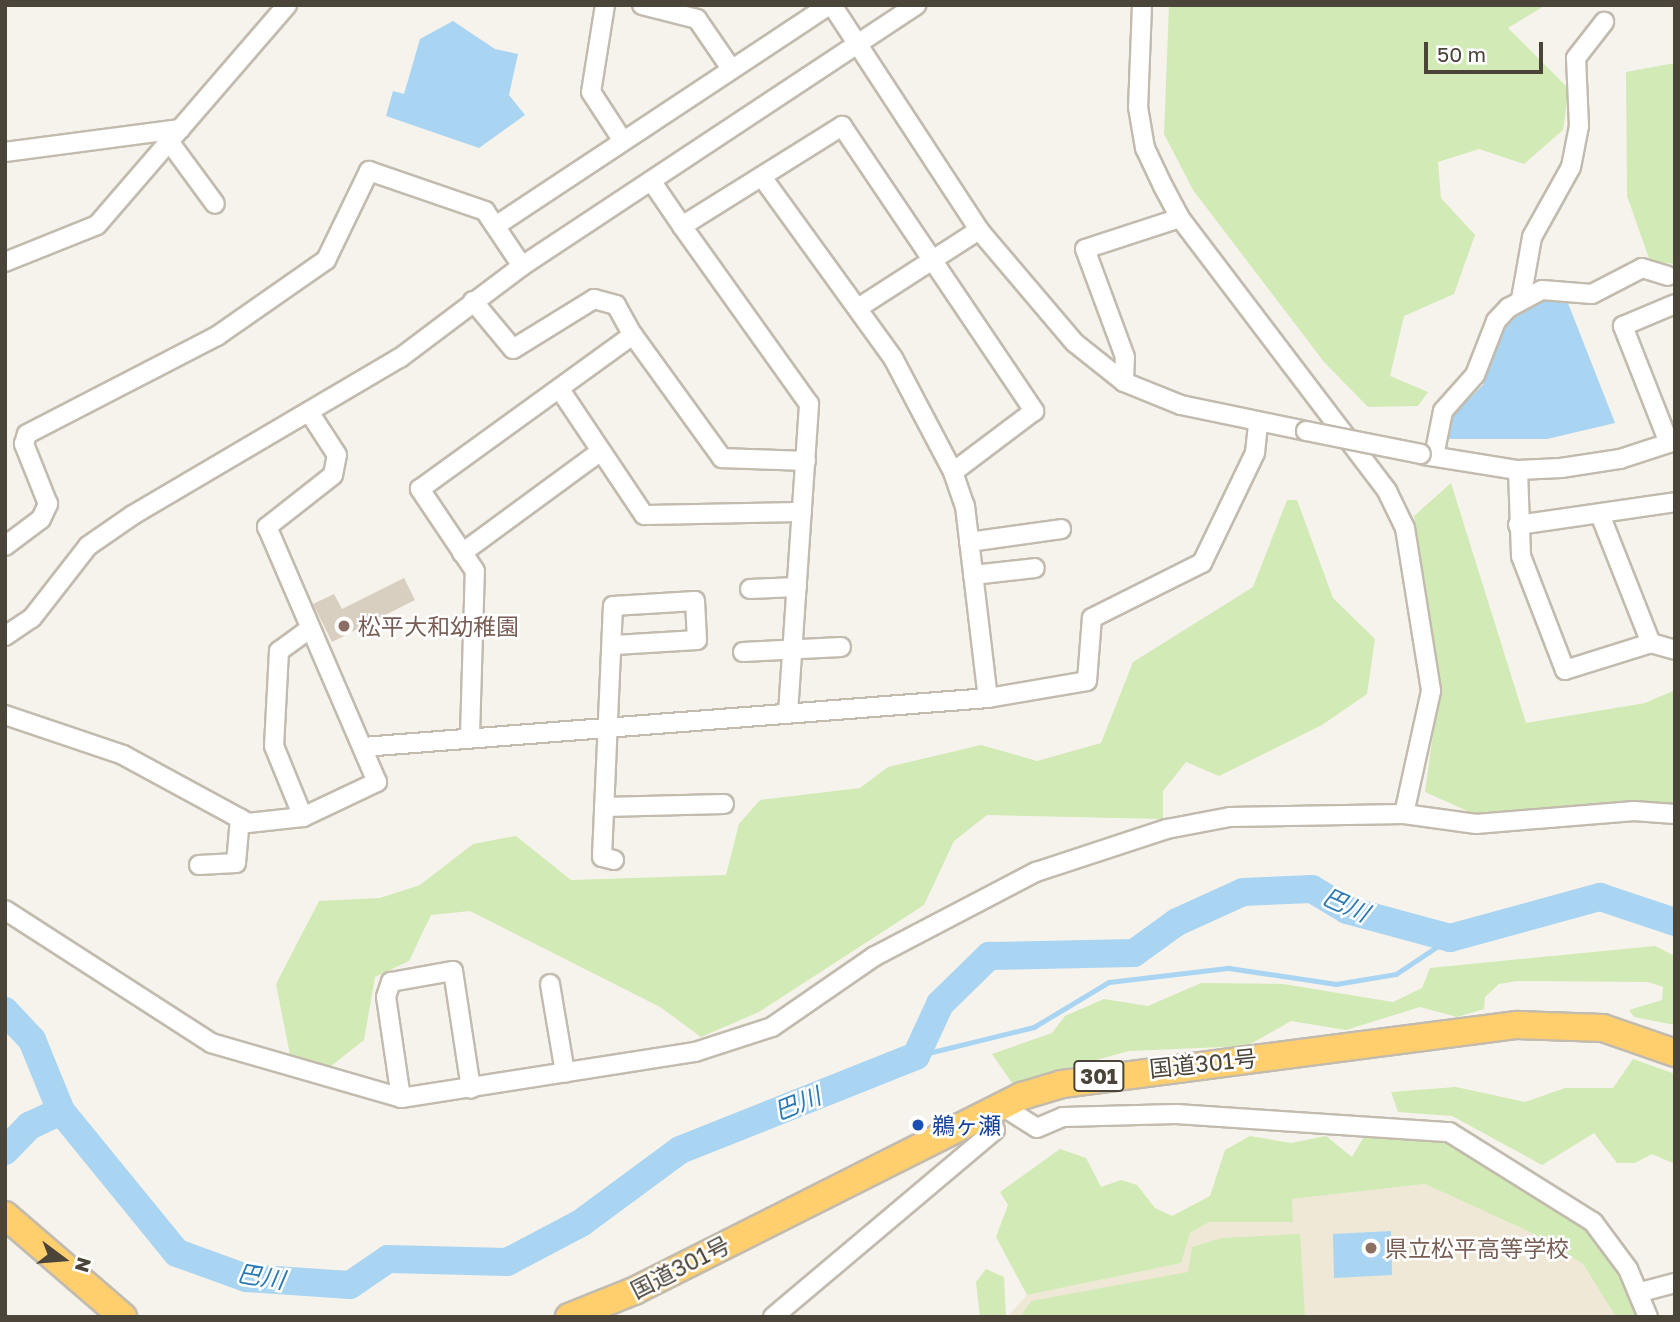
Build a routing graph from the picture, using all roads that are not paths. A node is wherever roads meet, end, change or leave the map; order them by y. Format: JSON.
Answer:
{"nodes":[{"id":1,"x":287,"y":5,"type":"edge"},
{"id":2,"x":605,"y":5,"type":"edge"},
{"id":3,"x":642,"y":5,"type":"edge"},
{"id":4,"x":831,"y":5,"type":"edge"},
{"id":5,"x":916,"y":5,"type":"edge"},
{"id":6,"x":1142,"y":5,"type":"edge"},
{"id":7,"x":1604,"y":23,"type":"dead end"},
{"id":8,"x":860,"y":45,"type":"junction"},
{"id":9,"x":730,"y":67,"type":"junction"},
{"id":10,"x":175,"y":136,"type":"junction"},
{"id":11,"x":621,"y":138,"type":"junction"},
{"id":12,"x":5,"y":151,"type":"edge"},
{"id":13,"x":762,"y":177,"type":"junction"},
{"id":14,"x":652,"y":182,"type":"junction"},
{"id":15,"x":215,"y":204,"type":"dead end"},
{"id":16,"x":1180,"y":218,"type":"junction"},
{"id":17,"x":497,"y":225,"type":"junction"},
{"id":18,"x":682,"y":226,"type":"junction"},
{"id":19,"x":979,"y":230,"type":"junction"},
{"id":20,"x":930,"y":260,"type":"junction"},
{"id":21,"x":5,"y":262,"type":"edge"},
{"id":22,"x":523,"y":266,"type":"junction"},
{"id":23,"x":1668,"y":276,"type":"dead end"},
{"id":24,"x":1521,"y":299,"type":"junction"},
{"id":25,"x":473,"y":300,"type":"junction"},
{"id":26,"x":1675,"y":304,"type":"edge"},
{"id":27,"x":858,"y":308,"type":"junction"},
{"id":28,"x":634,"y":337,"type":"junction"},
{"id":29,"x":1124,"y":382,"type":"junction"},
{"id":30,"x":561,"y":391,"type":"junction"},
{"id":31,"x":311,"y":415,"type":"junction"},
{"id":32,"x":1258,"y":426,"type":"junction"},
{"id":33,"x":1672,"y":442,"type":"edge"},
{"id":34,"x":601,"y":451,"type":"junction"},
{"id":35,"x":1427,"y":455,"type":"junction"},
{"id":36,"x":806,"y":461,"type":"junction"},
{"id":37,"x":1518,"y":470,"type":"junction"},
{"id":38,"x":953,"y":472,"type":"junction"},
{"id":39,"x":1675,"y":502,"type":"edge"},
{"id":40,"x":803,"y":512,"type":"junction"},
{"id":41,"x":1601,"y":517,"type":"junction"},
{"id":42,"x":1518,"y":525,"type":"junction"},
{"id":43,"x":1061,"y":529,"type":"dead end"},
{"id":44,"x":970,"y":542,"type":"junction"},
{"id":45,"x":5,"y":546,"type":"edge"},
{"id":46,"x":462,"y":553,"type":"junction"},
{"id":47,"x":1035,"y":568,"type":"dead end"},
{"id":48,"x":973,"y":575,"type":"junction"},
{"id":49,"x":797,"y":587,"type":"junction"},
{"id":50,"x":750,"y":589,"type":"dead end"},
{"id":51,"x":308,"y":630,"type":"junction"},
{"id":52,"x":5,"y":636,"type":"edge"},
{"id":53,"x":1651,"y":643,"type":"junction"},
{"id":54,"x":615,"y":645,"type":"junction"},
{"id":55,"x":841,"y":647,"type":"dead end"},
{"id":56,"x":792,"y":649,"type":"junction"},
{"id":57,"x":1675,"y":650,"type":"edge"},
{"id":58,"x":743,"y":652,"type":"dead end"},
{"id":59,"x":988,"y":698,"type":"junction"},
{"id":60,"x":788,"y":713,"type":"junction"},
{"id":61,"x":5,"y":715,"type":"edge"},
{"id":62,"x":608,"y":726,"type":"junction"},
{"id":63,"x":470,"y":735,"type":"junction"},
{"id":64,"x":363,"y":747,"type":"junction"},
{"id":65,"x":724,"y":804,"type":"dead end"},
{"id":66,"x":604,"y":807,"type":"junction"},
{"id":67,"x":1404,"y":814,"type":"junction"},
{"id":68,"x":1675,"y":814,"type":"edge"},
{"id":69,"x":303,"y":817,"type":"junction"},
{"id":70,"x":240,"y":818,"type":"junction"},
{"id":71,"x":614,"y":860,"type":"dead end"},
{"id":72,"x":199,"y":865,"type":"dead end"},
{"id":73,"x":5,"y":910,"type":"edge"},
{"id":74,"x":550,"y":984,"type":"dead end"},
{"id":75,"x":1675,"y":1053,"type":"edge"},
{"id":76,"x":565,"y":1073,"type":"junction"},
{"id":77,"x":471,"y":1089,"type":"junction"},
{"id":78,"x":401,"y":1098,"type":"junction"},
{"id":79,"x":995,"y":1109,"type":"junction"},
{"id":80,"x":5,"y":1215,"type":"edge"},
{"id":81,"x":1675,"y":1283,"type":"edge"},
{"id":82,"x":1640,"y":1292,"type":"junction"},
{"id":83,"x":123,"y":1317,"type":"edge"},
{"id":84,"x":569,"y":1317,"type":"edge"},
{"id":85,"x":773,"y":1317,"type":"edge"},
{"id":86,"x":1648,"y":1317,"type":"edge"}],
"edges":[{"from":1,"to":10,"type":"street"},
{"from":2,"to":11,"type":"street"},
{"from":3,"to":9,"type":"street"},
{"from":4,"to":8,"type":"street"},
{"from":4,"to":9,"type":"street"},
{"from":5,"to":8,"type":"street"},
{"from":6,"to":16,"type":"street"},
{"from":7,"to":24,"type":"street"},
{"from":8,"to":14,"type":"street"},
{"from":8,"to":19,"type":"street"},
{"from":9,"to":11,"type":"street"},
{"from":10,"to":12,"type":"street"},
{"from":10,"to":15,"type":"street"},
{"from":10,"to":21,"type":"street"},
{"from":11,"to":17,"type":"street"},
{"from":13,"to":18,"type":"street"},
{"from":13,"to":20,"type":"street"},
{"from":13,"to":27,"type":"street"},
{"from":14,"to":18,"type":"street"},
{"from":14,"to":22,"type":"street"},
{"from":16,"to":29,"type":"street"},
{"from":16,"to":67,"type":"street"},
{"from":17,"to":22,"type":"street"},
{"from":17,"to":45,"type":"street"},
{"from":18,"to":36,"type":"street"},
{"from":19,"to":20,"type":"street"},
{"from":19,"to":29,"type":"street"},
{"from":20,"to":27,"type":"street"},
{"from":20,"to":38,"type":"street"},
{"from":22,"to":25,"type":"street"},
{"from":23,"to":24,"type":"street"},
{"from":24,"to":35,"type":"street"},
{"from":25,"to":28,"type":"street"},
{"from":25,"to":31,"type":"street"},
{"from":26,"to":33,"type":"street"},
{"from":27,"to":38,"type":"street"},
{"from":28,"to":30,"type":"street"},
{"from":28,"to":36,"type":"street"},
{"from":29,"to":32,"type":"street"},
{"from":30,"to":34,"type":"street"},
{"from":30,"to":46,"type":"street"},
{"from":31,"to":51,"type":"street"},
{"from":31,"to":52,"type":"street"},
{"from":32,"to":35,"type":"street","bridge":true},
{"from":32,"to":59,"type":"street"},
{"from":33,"to":37,"type":"street"},
{"from":34,"to":40,"type":"street"},
{"from":34,"to":46,"type":"street"},
{"from":35,"to":37,"type":"street"},
{"from":36,"to":40,"type":"street"},
{"from":37,"to":42,"type":"street"},
{"from":38,"to":44,"type":"street"},
{"from":39,"to":41,"type":"street"},
{"from":40,"to":49,"type":"street"},
{"from":41,"to":42,"type":"street"},
{"from":41,"to":53,"type":"street"},
{"from":42,"to":53,"type":"street"},
{"from":43,"to":44,"type":"street"},
{"from":44,"to":48,"type":"street"},
{"from":46,"to":63,"type":"street"},
{"from":47,"to":48,"type":"street"},
{"from":48,"to":59,"type":"street"},
{"from":49,"to":50,"type":"street"},
{"from":49,"to":56,"type":"street"},
{"from":51,"to":64,"type":"street"},
{"from":51,"to":69,"type":"street"},
{"from":53,"to":57,"type":"street"},
{"from":54,"to":54,"type":"street"},
{"from":54,"to":62,"type":"street"},
{"from":55,"to":56,"type":"street"},
{"from":56,"to":58,"type":"street"},
{"from":56,"to":60,"type":"street"},
{"from":59,"to":60,"type":"street"},
{"from":60,"to":62,"type":"street"},
{"from":61,"to":70,"type":"street"},
{"from":62,"to":63,"type":"street"},
{"from":62,"to":66,"type":"street"},
{"from":63,"to":64,"type":"street"},
{"from":64,"to":69,"type":"street"},
{"from":65,"to":66,"type":"street"},
{"from":66,"to":71,"type":"street"},
{"from":67,"to":68,"type":"street"},
{"from":67,"to":76,"type":"street"},
{"from":69,"to":70,"type":"street"},
{"from":70,"to":72,"type":"street"},
{"from":73,"to":78,"type":"street"},
{"from":74,"to":76,"type":"street"},
{"from":75,"to":79,"type":"highway","name":"国道301号","number":"301"},
{"from":76,"to":77,"type":"street"},
{"from":77,"to":78,"type":"street"},
{"from":77,"to":78,"type":"street"},
{"from":79,"to":82,"type":"street"},
{"from":79,"to":84,"type":"highway","name":"国道301号","number":"301"},
{"from":79,"to":85,"type":"street"},
{"from":80,"to":83,"type":"highway"},
{"from":81,"to":82,"type":"street"},
{"from":82,"to":86,"type":"street"}]}
